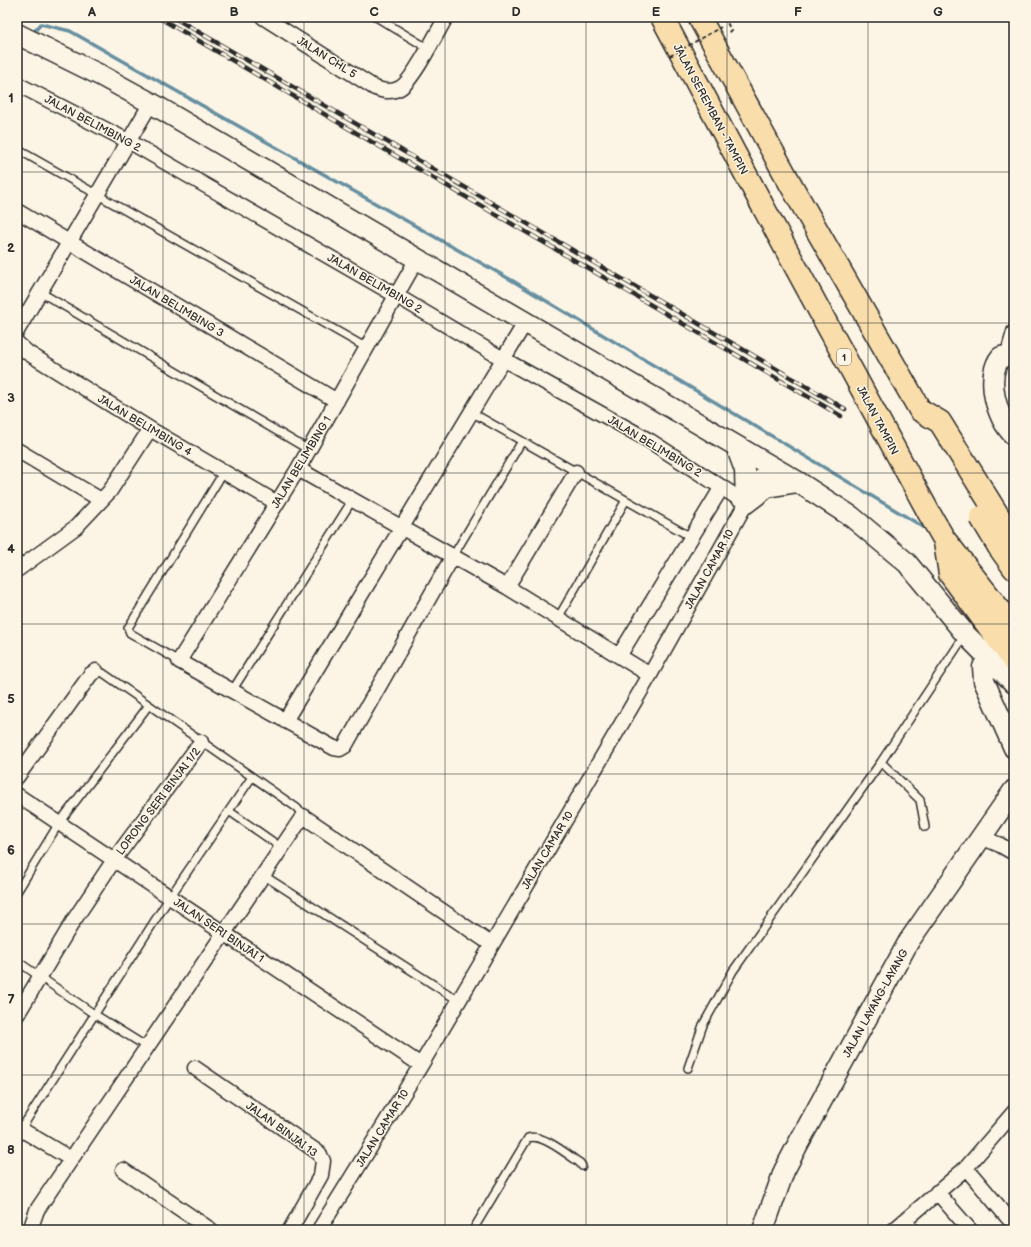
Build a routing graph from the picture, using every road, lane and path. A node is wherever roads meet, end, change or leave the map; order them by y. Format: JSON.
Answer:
{"nodes":[{"id":1,"x":263,"y":17,"type":"edge"},
{"id":2,"x":376,"y":17,"type":"edge"},
{"id":3,"x":446,"y":17,"type":"edge"},
{"id":4,"x":662,"y":17,"type":"edge"},
{"id":5,"x":699,"y":17,"type":"edge"},
{"id":6,"x":724,"y":17,"type":"edge"},
{"id":7,"x":721,"y":27,"type":"dead end"},
{"id":8,"x":731,"y":30,"type":"dead end"},
{"id":9,"x":17,"y":34,"type":"edge"},
{"id":10,"x":428,"y":48,"type":"junction"},
{"id":11,"x":670,"y":56,"type":"dead end"},
{"id":12,"x":19,"y":88,"type":"edge"},
{"id":13,"x":151,"y":103,"type":"junction"},
{"id":14,"x":130,"y":142,"type":"junction"},
{"id":15,"x":17,"y":150,"type":"edge"},
{"id":16,"x":98,"y":195,"type":"junction"},
{"id":17,"x":760,"y":201,"type":"joint"},
{"id":18,"x":17,"y":211,"type":"edge"},
{"id":19,"x":70,"y":242,"type":"junction"},
{"id":20,"x":417,"y":260,"type":"junction"},
{"id":21,"x":40,"y":292,"type":"junction"},
{"id":22,"x":397,"y":296,"type":"junction"},
{"id":23,"x":525,"y":323,"type":"junction"},
{"id":24,"x":17,"y":331,"type":"edge"},
{"id":25,"x":1014,"y":332,"type":"edge"},
{"id":26,"x":17,"y":344,"type":"edge"},
{"id":27,"x":367,"y":348,"type":"junction"},
{"id":28,"x":1014,"y":354,"type":"edge"},
{"id":29,"x":503,"y":360,"type":"junction"},
{"id":30,"x":336,"y":401,"type":"junction"},
{"id":31,"x":471,"y":412,"type":"junction"},
{"id":32,"x":1014,"y":418,"type":"edge"},
{"id":33,"x":150,"y":429,"type":"junction"},
{"id":34,"x":1014,"y":435,"type":"edge"},
{"id":35,"x":522,"y":441,"type":"junction"},
{"id":36,"x":736,"y":446,"type":"junction"},
{"id":37,"x":17,"y":450,"type":"edge"},
{"id":38,"x":309,"y":450,"type":"junction"},
{"id":39,"x":768,"y":464,"type":"junction"},
{"id":40,"x":298,"y":469,"type":"junction"},
{"id":41,"x":223,"y":472,"type":"junction"},
{"id":42,"x":576,"y":472,"type":"junction"},
{"id":43,"x":798,"y":482,"type":"junction"},
{"id":44,"x":722,"y":487,"type":"junction"},
{"id":45,"x":353,"y":499,"type":"junction"},
{"id":46,"x":101,"y":500,"type":"junction"},
{"id":47,"x":626,"y":500,"type":"junction"},
{"id":48,"x":277,"y":503,"type":"junction"},
{"id":49,"x":746,"y":503,"type":"junction"},
{"id":50,"x":402,"y":526,"type":"junction"},
{"id":51,"x":692,"y":537,"type":"junction"},
{"id":52,"x":944,"y":539,"type":"junction"},
{"id":53,"x":1006,"y":544,"type":"edge"},
{"id":54,"x":453,"y":556,"type":"junction"},
{"id":55,"x":1014,"y":568,"type":"edge"},
{"id":56,"x":17,"y":570,"type":"edge"},
{"id":57,"x":508,"y":587,"type":"junction"},
{"id":58,"x":558,"y":618,"type":"junction"},
{"id":59,"x":1014,"y":628,"type":"edge"},
{"id":60,"x":966,"y":635,"type":"junction"},
{"id":61,"x":619,"y":656,"type":"junction"},
{"id":62,"x":988,"y":658,"type":"junction"},
{"id":63,"x":179,"y":661,"type":"junction"},
{"id":64,"x":1014,"y":661,"type":"edge"},
{"id":65,"x":96,"y":671,"type":"joint"},
{"id":66,"x":650,"y":675,"type":"junction"},
{"id":67,"x":1014,"y":683,"type":"edge"},
{"id":68,"x":232,"y":691,"type":"junction"},
{"id":69,"x":148,"y":705,"type":"junction"},
{"id":70,"x":285,"y":720,"type":"junction"},
{"id":71,"x":201,"y":742,"type":"junction"},
{"id":72,"x":1014,"y":748,"type":"edge"},
{"id":73,"x":881,"y":762,"type":"junction"},
{"id":74,"x":17,"y":777,"type":"edge"},
{"id":75,"x":252,"y":777,"type":"junction"},
{"id":76,"x":1014,"y":790,"type":"edge"},
{"id":77,"x":17,"y":795,"type":"edge"},
{"id":78,"x":229,"y":811,"type":"junction"},
{"id":79,"x":303,"y":816,"type":"junction"},
{"id":80,"x":59,"y":823,"type":"junction"},
{"id":81,"x":926,"y":827,"type":"dead end"},
{"id":82,"x":981,"y":837,"type":"junction"},
{"id":83,"x":282,"y":848,"type":"junction"},
{"id":84,"x":1014,"y":853,"type":"edge"},
{"id":85,"x":114,"y":860,"type":"junction"},
{"id":86,"x":264,"y":875,"type":"junction"},
{"id":87,"x":17,"y":892,"type":"edge"},
{"id":88,"x":170,"y":897,"type":"junction"},
{"id":89,"x":224,"y":933,"type":"junction"},
{"id":90,"x":491,"y":944,"type":"junction"},
{"id":91,"x":17,"y":961,"type":"edge"},
{"id":92,"x":40,"y":976,"type":"junction"},
{"id":93,"x":459,"y":1001,"type":"junction"},
{"id":94,"x":94,"y":1014,"type":"junction"},
{"id":95,"x":17,"y":1015,"type":"edge"},
{"id":96,"x":147,"y":1047,"type":"junction"},
{"id":97,"x":422,"y":1065,"type":"junction"},
{"id":98,"x":195,"y":1068,"type":"dead end"},
{"id":99,"x":688,"y":1068,"type":"dead end"},
{"id":100,"x":1014,"y":1112,"type":"edge"},
{"id":101,"x":19,"y":1128,"type":"edge"},
{"id":102,"x":71,"y":1159,"type":"junction"},
{"id":103,"x":582,"y":1166,"type":"dead end"},
{"id":104,"x":966,"y":1168,"type":"junction"},
{"id":105,"x":123,"y":1170,"type":"dead end"},
{"id":106,"x":937,"y":1192,"type":"junction"},
{"id":107,"x":1009,"y":1219,"type":"dead end"},
{"id":108,"x":903,"y":1227,"type":"edge"},
{"id":109,"x":766,"y":1229,"type":"edge"},
{"id":110,"x":30,"y":1230,"type":"edge"},
{"id":111,"x":211,"y":1230,"type":"edge"},
{"id":112,"x":290,"y":1230,"type":"edge"},
{"id":113,"x":319,"y":1230,"type":"edge"},
{"id":114,"x":473,"y":1230,"type":"edge"},
{"id":115,"x":970,"y":1230,"type":"edge"}],
"edges":[{"from":1,"to":10,"type":"street","name":"JALAN CHL 5"},
{"from":2,"to":10,"type":"lane"},
{"from":3,"to":10,"type":"street"},
{"from":4,"to":17,"type":"highway","name":"JALAN SEREMBAN - TAMPIN","number":"1"},
{"from":5,"to":53,"type":"highway","bridge":true},
{"from":6,"to":8,"type":"path"},
{"from":7,"to":11,"type":"path","bridge":true},
{"from":9,"to":13,"type":"main road"},
{"from":12,"to":14,"type":"street","name":"JALAN BELIMBING 2"},
{"from":13,"to":14,"type":"street"},
{"from":13,"to":20,"type":"main road"},
{"from":14,"to":16,"type":"street"},
{"from":14,"to":22,"type":"street","name":"JALAN BELIMBING 2"},
{"from":15,"to":16,"type":"lane"},
{"from":16,"to":19,"type":"street"},
{"from":16,"to":27,"type":"lane"},
{"from":17,"to":52,"type":"highway","name":"JALAN TAMPIN","number":"1","bridge":true},
{"from":18,"to":19,"type":"street","name":"JALAN BELIMBING 3"},
{"from":19,"to":21,"type":"street"},
{"from":19,"to":30,"type":"street","name":"JALAN BELIMBING 3"},
{"from":20,"to":22,"type":"street","name":"JALAN BELIMBING 1"},
{"from":20,"to":23,"type":"main road"},
{"from":21,"to":24,"type":"street"},
{"from":21,"to":38,"type":"lane"},
{"from":22,"to":27,"type":"street","name":"JALAN BELIMBING 1"},
{"from":22,"to":29,"type":"street","name":"JALAN BELIMBING 2"},
{"from":23,"to":29,"type":"street"},
{"from":23,"to":36,"type":"main road"},
{"from":25,"to":28,"type":"street"},
{"from":26,"to":33,"type":"street","name":"JALAN BELIMBING 4"},
{"from":27,"to":30,"type":"street","name":"JALAN BELIMBING 1"},
{"from":28,"to":32,"type":"main road"},
{"from":28,"to":34,"type":"main road"},
{"from":29,"to":31,"type":"street"},
{"from":29,"to":44,"type":"street","name":"JALAN BELIMBING 2"},
{"from":30,"to":38,"type":"street","name":"JALAN BELIMBING 1"},
{"from":31,"to":35,"type":"lane"},
{"from":31,"to":50,"type":"street"},
{"from":33,"to":41,"type":"street","name":"JALAN BELIMBING 4"},
{"from":33,"to":46,"type":"street"},
{"from":35,"to":42,"type":"lane"},
{"from":35,"to":54,"type":"lane"},
{"from":36,"to":39,"type":"main road"},
{"from":36,"to":49,"type":"main road"},
{"from":37,"to":46,"type":"street"},
{"from":38,"to":40,"type":"street","name":"JALAN BELIMBING 1"},
{"from":39,"to":43,"type":"main road"},
{"from":39,"to":49,"type":"street","name":"JALAN CAMAR 10"},
{"from":40,"to":45,"type":"street"},
{"from":40,"to":48,"type":"street","name":"JALAN BELIMBING 1"},
{"from":41,"to":48,"type":"street","name":"JALAN BELIMBING 4"},
{"from":41,"to":63,"type":"lane"},
{"from":42,"to":47,"type":"lane"},
{"from":42,"to":57,"type":"street"},
{"from":43,"to":49,"type":"main road"},
{"from":43,"to":60,"type":"main road"},
{"from":44,"to":49,"type":"street","name":"JALAN BELIMBING 2"},
{"from":44,"to":51,"type":"street"},
{"from":45,"to":50,"type":"street"},
{"from":45,"to":68,"type":"lane"},
{"from":46,"to":56,"type":"street"},
{"from":47,"to":51,"type":"lane"},
{"from":47,"to":58,"type":"lane"},
{"from":48,"to":63,"type":"street","name":"JALAN BELIMBING 1"},
{"from":49,"to":66,"type":"street","name":"JALAN CAMAR 10"},
{"from":50,"to":54,"type":"street"},
{"from":50,"to":70,"type":"street"},
{"from":51,"to":61,"type":"street"},
{"from":52,"to":59,"type":"highway","name":"JALAN TAMPIN","number":"1"},
{"from":52,"to":64,"type":"highway"},
{"from":53,"to":55,"type":"highway"},
{"from":54,"to":57,"type":"street"},
{"from":54,"to":70,"type":"street"},
{"from":57,"to":58,"type":"street"},
{"from":58,"to":61,"type":"street"},
{"from":60,"to":62,"type":"main road"},
{"from":60,"to":73,"type":"lane"},
{"from":61,"to":66,"type":"street"},
{"from":62,"to":67,"type":"main road"},
{"from":62,"to":72,"type":"main road"},
{"from":63,"to":68,"type":"street"},
{"from":65,"to":69,"type":"lane"},
{"from":65,"to":74,"type":"street"},
{"from":66,"to":90,"type":"street","name":"JALAN CAMAR 10"},
{"from":68,"to":70,"type":"street"},
{"from":69,"to":71,"type":"lane"},
{"from":69,"to":80,"type":"lane"},
{"from":71,"to":75,"type":"lane"},
{"from":71,"to":85,"type":"street","name":"LORONG SERI BINJAI 1/2"},
{"from":73,"to":81,"type":"lane"},
{"from":73,"to":99,"type":"lane"},
{"from":75,"to":78,"type":"lane"},
{"from":75,"to":79,"type":"lane"},
{"from":76,"to":82,"type":"main road","name":"JALAN LAYANG-LAYANG"},
{"from":77,"to":80,"type":"street","name":"JALAN SERI BINJAI 1"},
{"from":78,"to":83,"type":"lane"},
{"from":78,"to":88,"type":"lane"},
{"from":79,"to":83,"type":"street"},
{"from":79,"to":90,"type":"street"},
{"from":80,"to":85,"type":"street","name":"JALAN SERI BINJAI 1"},
{"from":80,"to":87,"type":"lane"},
{"from":82,"to":84,"type":"street"},
{"from":82,"to":109,"type":"main road","name":"JALAN LAYANG-LAYANG"},
{"from":83,"to":86,"type":"street"},
{"from":85,"to":88,"type":"street","name":"JALAN SERI BINJAI 1"},
{"from":85,"to":92,"type":"street","name":"LORONG SERI BINJAI 1/2"},
{"from":86,"to":89,"type":"street"},
{"from":86,"to":93,"type":"lane"},
{"from":88,"to":89,"type":"street","name":"JALAN SERI BINJAI 1"},
{"from":88,"to":94,"type":"lane"},
{"from":89,"to":96,"type":"street"},
{"from":89,"to":97,"type":"street","name":"JALAN SERI BINJAI 1"},
{"from":90,"to":93,"type":"street","name":"JALAN CAMAR 10"},
{"from":91,"to":92,"type":"lane"},
{"from":92,"to":94,"type":"lane"},
{"from":92,"to":95,"type":"street","name":"LORONG SERI BINJAI 1/2"},
{"from":93,"to":97,"type":"street","name":"JALAN CAMAR 10"},
{"from":94,"to":96,"type":"lane"},
{"from":94,"to":101,"type":"lane"},
{"from":96,"to":102,"type":"street"},
{"from":97,"to":113,"type":"street","name":"JALAN CAMAR 10"},
{"from":98,"to":112,"type":"street","name":"JALAN BINJAI 13"},
{"from":100,"to":104,"type":"street"},
{"from":101,"to":102,"type":"street"},
{"from":102,"to":110,"type":"street"},
{"from":103,"to":114,"type":"lane"},
{"from":104,"to":106,"type":"street"},
{"from":104,"to":107,"type":"street"},
{"from":105,"to":111,"type":"street"},
{"from":106,"to":108,"type":"street"},
{"from":106,"to":115,"type":"street"}]}
